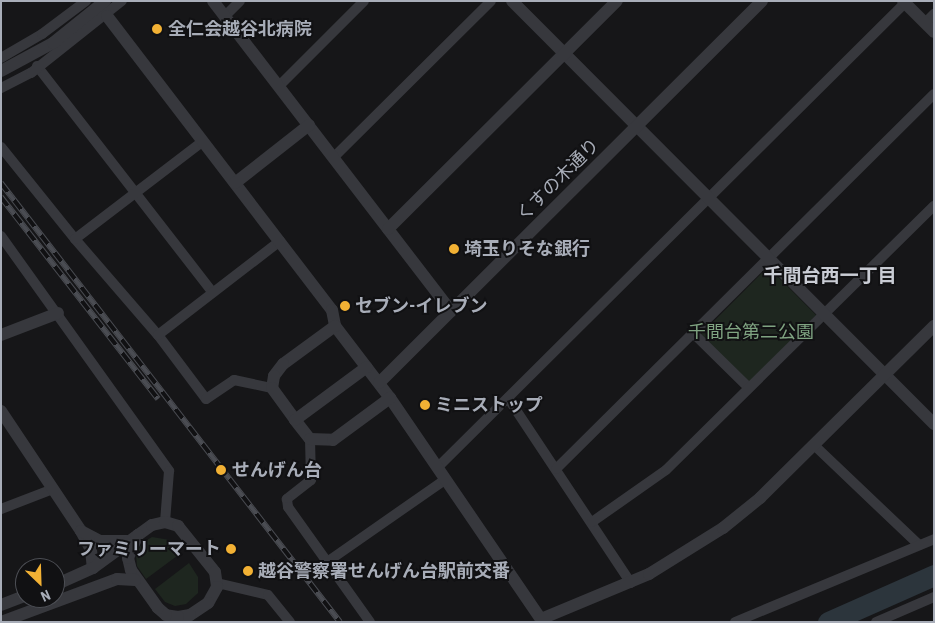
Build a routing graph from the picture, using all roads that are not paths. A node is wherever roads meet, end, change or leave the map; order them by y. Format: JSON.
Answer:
{"nodes":[{"id":1,"x":86,"y":1,"type":"edge"},
{"id":2,"x":105,"y":1,"type":"edge"},
{"id":3,"x":122,"y":1,"type":"edge"},
{"id":4,"x":213,"y":1,"type":"edge"},
{"id":5,"x":240,"y":1,"type":"edge"},
{"id":6,"x":364,"y":1,"type":"edge"},
{"id":7,"x":491,"y":1,"type":"edge"},
{"id":8,"x":512,"y":1,"type":"edge"},
{"id":9,"x":617,"y":1,"type":"edge"},
{"id":10,"x":762,"y":1,"type":"edge"},
{"id":11,"x":904,"y":2,"type":"edge"},
{"id":12,"x":107,"y":16,"type":"junction"},
{"id":13,"x":225,"y":16,"type":"junction"},
{"id":14,"x":931,"y":23,"type":"edge"},
{"id":15,"x":565,"y":54,"type":"junction"},
{"id":16,"x":1,"y":58,"type":"edge"},
{"id":17,"x":37,"y":66,"type":"junction"},
{"id":18,"x":1,"y":71,"type":"edge"},
{"id":19,"x":279,"y":86,"type":"junction"},
{"id":20,"x":1,"y":88,"type":"edge"},
{"id":21,"x":934,"y":94,"type":"edge"},
{"id":22,"x":309,"y":125,"type":"junction"},
{"id":23,"x":637,"y":126,"type":"junction"},
{"id":24,"x":203,"y":142,"type":"junction"},
{"id":25,"x":1,"y":147,"type":"edge"},
{"id":26,"x":334,"y":157,"type":"junction"},
{"id":27,"x":235,"y":183,"type":"junction"},
{"id":28,"x":136,"y":193,"type":"junction"},
{"id":29,"x":708,"y":198,"type":"junction"},
{"id":30,"x":934,"y":206,"type":"edge"},
{"id":31,"x":388,"y":229,"type":"junction"},
{"id":32,"x":1,"y":236,"type":"edge"},
{"id":33,"x":75,"y":239,"type":"junction"},
{"id":34,"x":280,"y":242,"type":"junction"},
{"id":35,"x":769,"y":258,"type":"junction"},
{"id":36,"x":212,"y":292,"type":"junction"},
{"id":37,"x":451,"y":311,"type":"junction"},
{"id":38,"x":58,"y":313,"type":"junction"},
{"id":39,"x":825,"y":313,"type":"junction"},
{"id":40,"x":335,"y":326,"type":"junction"},
{"id":41,"x":934,"y":326,"type":"edge"},
{"id":42,"x":693,"y":333,"type":"junction"},
{"id":43,"x":1,"y":335,"type":"edge"},
{"id":44,"x":158,"y":335,"type":"junction"},
{"id":45,"x":367,"y":367,"type":"junction"},
{"id":46,"x":886,"y":374,"type":"junction"},
{"id":47,"x":379,"y":383,"type":"junction"},
{"id":48,"x":272,"y":388,"type":"junction"},
{"id":49,"x":749,"y":388,"type":"junction"},
{"id":50,"x":390,"y":398,"type":"junction"},
{"id":51,"x":508,"y":398,"type":"junction"},
{"id":52,"x":3,"y":418,"type":"edge"},
{"id":53,"x":295,"y":420,"type":"junction"},
{"id":54,"x":934,"y":424,"type":"edge"},
{"id":55,"x":310,"y":438,"type":"junction"},
{"id":56,"x":814,"y":445,"type":"junction"},
{"id":57,"x":438,"y":467,"type":"junction"},
{"id":58,"x":556,"y":468,"type":"junction"},
{"id":59,"x":446,"y":479,"type":"junction"},
{"id":60,"x":53,"y":489,"type":"junction"},
{"id":61,"x":1,"y":509,"type":"edge"},
{"id":62,"x":165,"y":522,"type":"junction"},
{"id":63,"x":592,"y":522,"type":"junction"},
{"id":64,"x":81,"y":531,"type":"junction"},
{"id":65,"x":133,"y":538,"type":"junction"},
{"id":66,"x":934,"y":539,"type":"edge"},
{"id":67,"x":919,"y":545,"type":"junction"},
{"id":68,"x":327,"y":562,"type":"junction"},
{"id":69,"x":93,"y":568,"type":"junction"},
{"id":70,"x":135,"y":580,"type":"junction"},
{"id":71,"x":65,"y":581,"type":"edge"},
{"id":72,"x":217,"y":583,"type":"junction"},
{"id":73,"x":631,"y":583,"type":"junction"},
{"id":74,"x":934,"y":597,"type":"edge"},
{"id":75,"x":15,"y":600,"type":"edge"},
{"id":76,"x":1,"y":606,"type":"edge"},
{"id":77,"x":199,"y":610,"type":"junction"},
{"id":78,"x":539,"y":621,"type":"edge"},
{"id":79,"x":1,"y":622,"type":"edge"},
{"id":80,"x":191,"y":622,"type":"edge"},
{"id":81,"x":290,"y":622,"type":"edge"},
{"id":82,"x":370,"y":622,"type":"edge"},
{"id":83,"x":735,"y":622,"type":"edge"},
{"id":84,"x":876,"y":622,"type":"edge"}],
"edges":[{"from":1,"to":16,"type":"street"},
{"from":2,"to":18,"type":"street"},
{"from":3,"to":12,"type":"street"},
{"from":4,"to":13,"type":"street"},
{"from":5,"to":13,"type":"street"},
{"from":6,"to":19,"type":"street"},
{"from":7,"to":26,"type":"street"},
{"from":8,"to":15,"type":"street"},
{"from":9,"to":15,"type":"street"},
{"from":10,"to":23,"type":"street","name":"くすの木通り"},
{"from":11,"to":14,"type":"street"},
{"from":11,"to":29,"type":"street"},
{"from":12,"to":17,"type":"street"},
{"from":12,"to":24,"type":"street"},
{"from":13,"to":19,"type":"street"},
{"from":15,"to":23,"type":"street"},
{"from":15,"to":31,"type":"street"},
{"from":17,"to":20,"type":"street"},
{"from":17,"to":28,"type":"street"},
{"from":19,"to":22,"type":"street"},
{"from":21,"to":35,"type":"street"},
{"from":22,"to":26,"type":"street"},
{"from":22,"to":27,"type":"street"},
{"from":23,"to":29,"type":"street"},
{"from":23,"to":37,"type":"street","name":"くすの木通り"},
{"from":24,"to":27,"type":"street"},
{"from":24,"to":28,"type":"street"},
{"from":25,"to":33,"type":"street"},
{"from":26,"to":31,"type":"street"},
{"from":27,"to":34,"type":"street"},
{"from":28,"to":33,"type":"street"},
{"from":28,"to":36,"type":"street"},
{"from":29,"to":35,"type":"street"},
{"from":29,"to":51,"type":"street"},
{"from":30,"to":39,"type":"street"},
{"from":31,"to":37,"type":"street"},
{"from":32,"to":38,"type":"street"},
{"from":33,"to":44,"type":"street"},
{"from":34,"to":36,"type":"street"},
{"from":34,"to":40,"type":"street"},
{"from":35,"to":39,"type":"street"},
{"from":35,"to":42,"type":"street"},
{"from":36,"to":44,"type":"street"},
{"from":37,"to":47,"type":"street","name":"くすの木通り"},
{"from":38,"to":43,"type":"street"},
{"from":38,"to":62,"type":"street"},
{"from":39,"to":46,"type":"street"},
{"from":39,"to":49,"type":"street"},
{"from":40,"to":45,"type":"street"},
{"from":40,"to":48,"type":"street"},
{"from":41,"to":46,"type":"street"},
{"from":42,"to":49,"type":"street"},
{"from":42,"to":58,"type":"street"},
{"from":44,"to":48,"type":"street"},
{"from":45,"to":47,"type":"street"},
{"from":45,"to":53,"type":"street"},
{"from":46,"to":54,"type":"street"},
{"from":46,"to":56,"type":"street"},
{"from":47,"to":50,"type":"street"},
{"from":48,"to":53,"type":"street"},
{"from":49,"to":63,"type":"street"},
{"from":50,"to":55,"type":"street"},
{"from":50,"to":57,"type":"street"},
{"from":51,"to":57,"type":"street"},
{"from":51,"to":58,"type":"street"},
{"from":52,"to":60,"type":"street"},
{"from":53,"to":55,"type":"street"},
{"from":55,"to":68,"type":"street"},
{"from":56,"to":67,"type":"street"},
{"from":56,"to":73,"type":"street"},
{"from":57,"to":59,"type":"street"},
{"from":58,"to":63,"type":"street"},
{"from":59,"to":68,"type":"street"},
{"from":59,"to":78,"type":"street"},
{"from":60,"to":61,"type":"street"},
{"from":60,"to":64,"type":"street"},
{"from":62,"to":65,"type":"street"},
{"from":62,"to":72,"type":"street"},
{"from":63,"to":73,"type":"street"},
{"from":64,"to":65,"type":"street"},
{"from":64,"to":69,"type":"street"},
{"from":65,"to":69,"type":"street"},
{"from":65,"to":70,"type":"street"},
{"from":66,"to":67,"type":"street"},
{"from":67,"to":83,"type":"street"},
{"from":68,"to":82,"type":"street"},
{"from":69,"to":71,"type":"street"},
{"from":70,"to":77,"type":"street"},
{"from":70,"to":79,"type":"street"},
{"from":72,"to":77,"type":"street"},
{"from":72,"to":81,"type":"street"},
{"from":73,"to":78,"type":"street"},
{"from":74,"to":84,"type":"street"},
{"from":75,"to":76,"type":"street"},
{"from":77,"to":80,"type":"street"}]}
